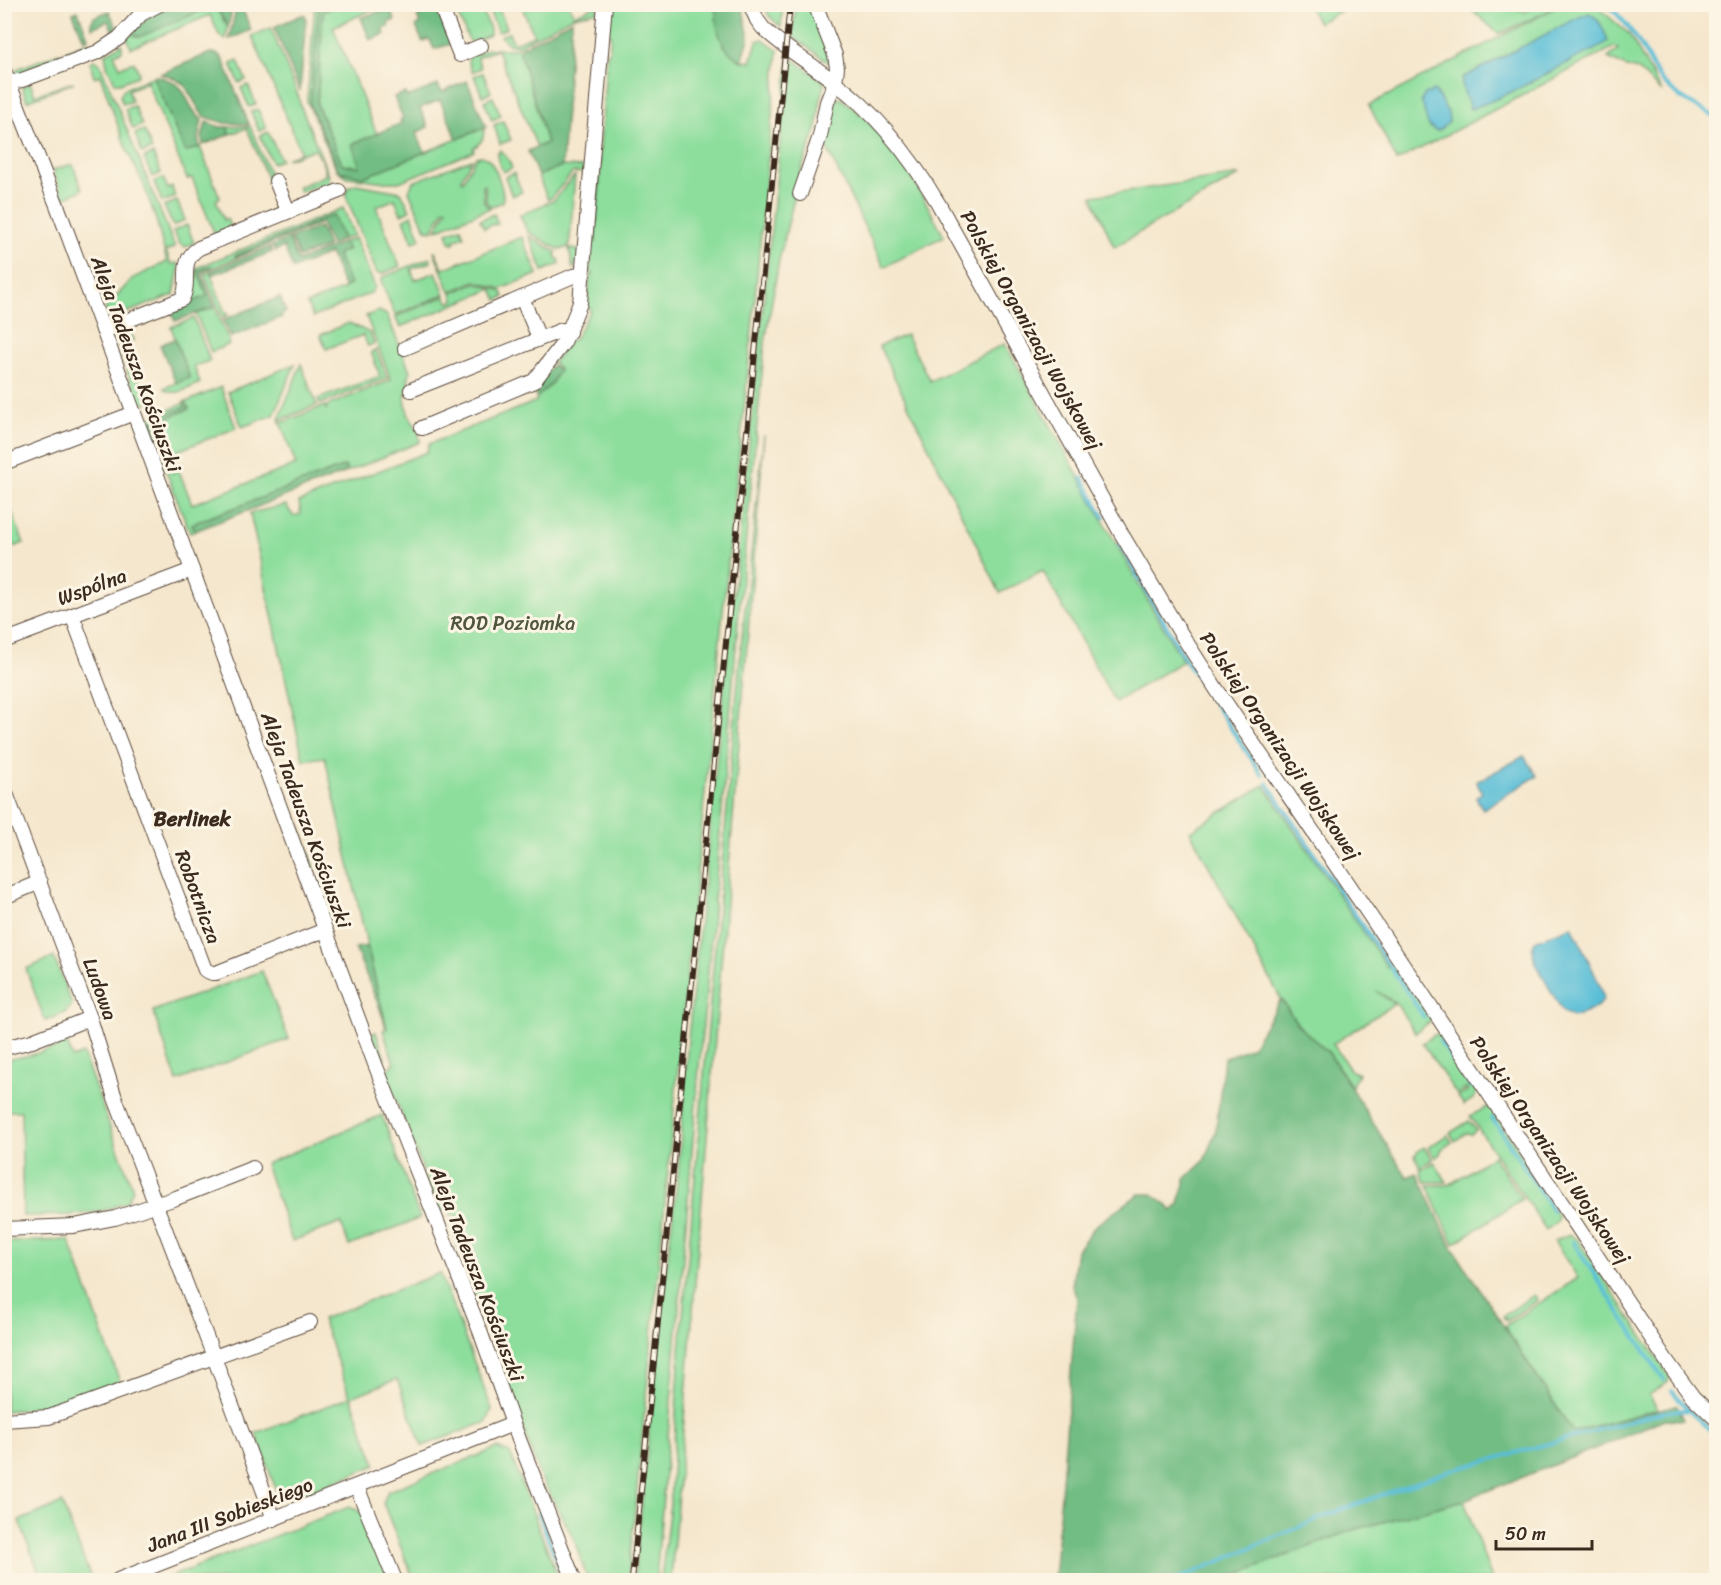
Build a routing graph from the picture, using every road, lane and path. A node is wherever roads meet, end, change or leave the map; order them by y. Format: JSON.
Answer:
{"nodes":[{"id":1,"x":160,"y":4,"type":"edge"},
{"id":2,"x":440,"y":4,"type":"edge"},
{"id":3,"x":606,"y":4,"type":"edge"},
{"id":4,"x":750,"y":4,"type":"edge"},
{"id":5,"x":815,"y":4,"type":"edge"},
{"id":6,"x":480,"y":46,"type":"dead end"},
{"id":7,"x":6,"y":80,"type":"edge"},
{"id":8,"x":835,"y":82,"type":"junction"},
{"id":9,"x":276,"y":181,"type":"dead end"},
{"id":10,"x":339,"y":191,"type":"dead end"},
{"id":11,"x":800,"y":194,"type":"dead end"},
{"id":12,"x":288,"y":211,"type":"junction"},
{"id":13,"x":583,"y":274,"type":"junction"},
{"id":14,"x":522,"y":298,"type":"junction"},
{"id":15,"x":103,"y":330,"type":"junction"},
{"id":16,"x":569,"y":332,"type":"junction"},
{"id":17,"x":540,"y":338,"type":"junction"},
{"id":18,"x":405,"y":348,"type":"dead end"},
{"id":19,"x":411,"y":390,"type":"dead end"},
{"id":20,"x":134,"y":413,"type":"junction"},
{"id":21,"x":422,"y":428,"type":"dead end"},
{"id":22,"x":4,"y":463,"type":"edge"},
{"id":23,"x":192,"y":570,"type":"junction"},
{"id":24,"x":72,"y":615,"type":"junction"},
{"id":25,"x":4,"y":640,"type":"edge"},
{"id":26,"x":4,"y":788,"type":"edge"},
{"id":27,"x":40,"y":882,"type":"junction"},
{"id":28,"x":4,"y":897,"type":"edge"},
{"id":29,"x":325,"y":930,"type":"junction"},
{"id":30,"x":90,"y":1018,"type":"junction"},
{"id":31,"x":4,"y":1048,"type":"edge"},
{"id":32,"x":253,"y":1168,"type":"dead end"},
{"id":33,"x":156,"y":1204,"type":"junction"},
{"id":34,"x":4,"y":1229,"type":"edge"},
{"id":35,"x":310,"y":1322,"type":"dead end"},
{"id":36,"x":214,"y":1357,"type":"junction"},
{"id":37,"x":1716,"y":1419,"type":"edge"},
{"id":38,"x":4,"y":1420,"type":"edge"},
{"id":39,"x":513,"y":1424,"type":"junction"},
{"id":40,"x":357,"y":1486,"type":"junction"},
{"id":41,"x":274,"y":1519,"type":"junction"},
{"id":42,"x":118,"y":1581,"type":"edge"},
{"id":43,"x":395,"y":1581,"type":"edge"},
{"id":44,"x":574,"y":1581,"type":"edge"}],
"edges":[{"from":1,"to":7,"type":"street"},
{"from":2,"to":6,"type":"street"},
{"from":3,"to":13,"type":"street"},
{"from":4,"to":8,"type":"street","name":"Polskiej Organizacji Wojskowej"},
{"from":5,"to":8,"type":"street"},
{"from":7,"to":15,"type":"street","name":"Aleja Tadeusza Kościuszki"},
{"from":8,"to":11,"type":"street"},
{"from":8,"to":37,"type":"street","name":"Polskiej Organizacji Wojskowej"},
{"from":9,"to":12,"type":"street"},
{"from":10,"to":12,"type":"street"},
{"from":12,"to":15,"type":"street"},
{"from":13,"to":14,"type":"street"},
{"from":13,"to":16,"type":"street"},
{"from":14,"to":17,"type":"street"},
{"from":14,"to":18,"type":"street"},
{"from":15,"to":20,"type":"street","name":"Aleja Tadeusza Kościuszki"},
{"from":16,"to":17,"type":"street"},
{"from":16,"to":21,"type":"street"},
{"from":17,"to":19,"type":"street"},
{"from":20,"to":22,"type":"street"},
{"from":20,"to":23,"type":"street","name":"Aleja Tadeusza Kościuszki"},
{"from":23,"to":24,"type":"street","name":"Wspólna"},
{"from":23,"to":29,"type":"street","name":"Aleja Tadeusza Kościuszki"},
{"from":24,"to":25,"type":"street","name":"Wspólna"},
{"from":24,"to":29,"type":"street","name":"Robotnicza"},
{"from":26,"to":27,"type":"street","name":"Ludowa"},
{"from":27,"to":28,"type":"street"},
{"from":27,"to":30,"type":"street","name":"Ludowa"},
{"from":29,"to":39,"type":"street","name":"Aleja Tadeusza Kościuszki"},
{"from":30,"to":31,"type":"street"},
{"from":30,"to":33,"type":"street","name":"Ludowa"},
{"from":32,"to":33,"type":"street"},
{"from":33,"to":34,"type":"street"},
{"from":33,"to":36,"type":"street","name":"Ludowa"},
{"from":35,"to":36,"type":"street"},
{"from":36,"to":38,"type":"street"},
{"from":36,"to":41,"type":"street","name":"Ludowa"},
{"from":39,"to":40,"type":"street","name":"Jana III Sobieskiego"},
{"from":39,"to":44,"type":"street","name":"Aleja Tadeusza Kościuszki"},
{"from":40,"to":41,"type":"street","name":"Jana III Sobieskiego"},
{"from":40,"to":43,"type":"street"},
{"from":41,"to":42,"type":"street","name":"Jana III Sobieskiego"}]}
